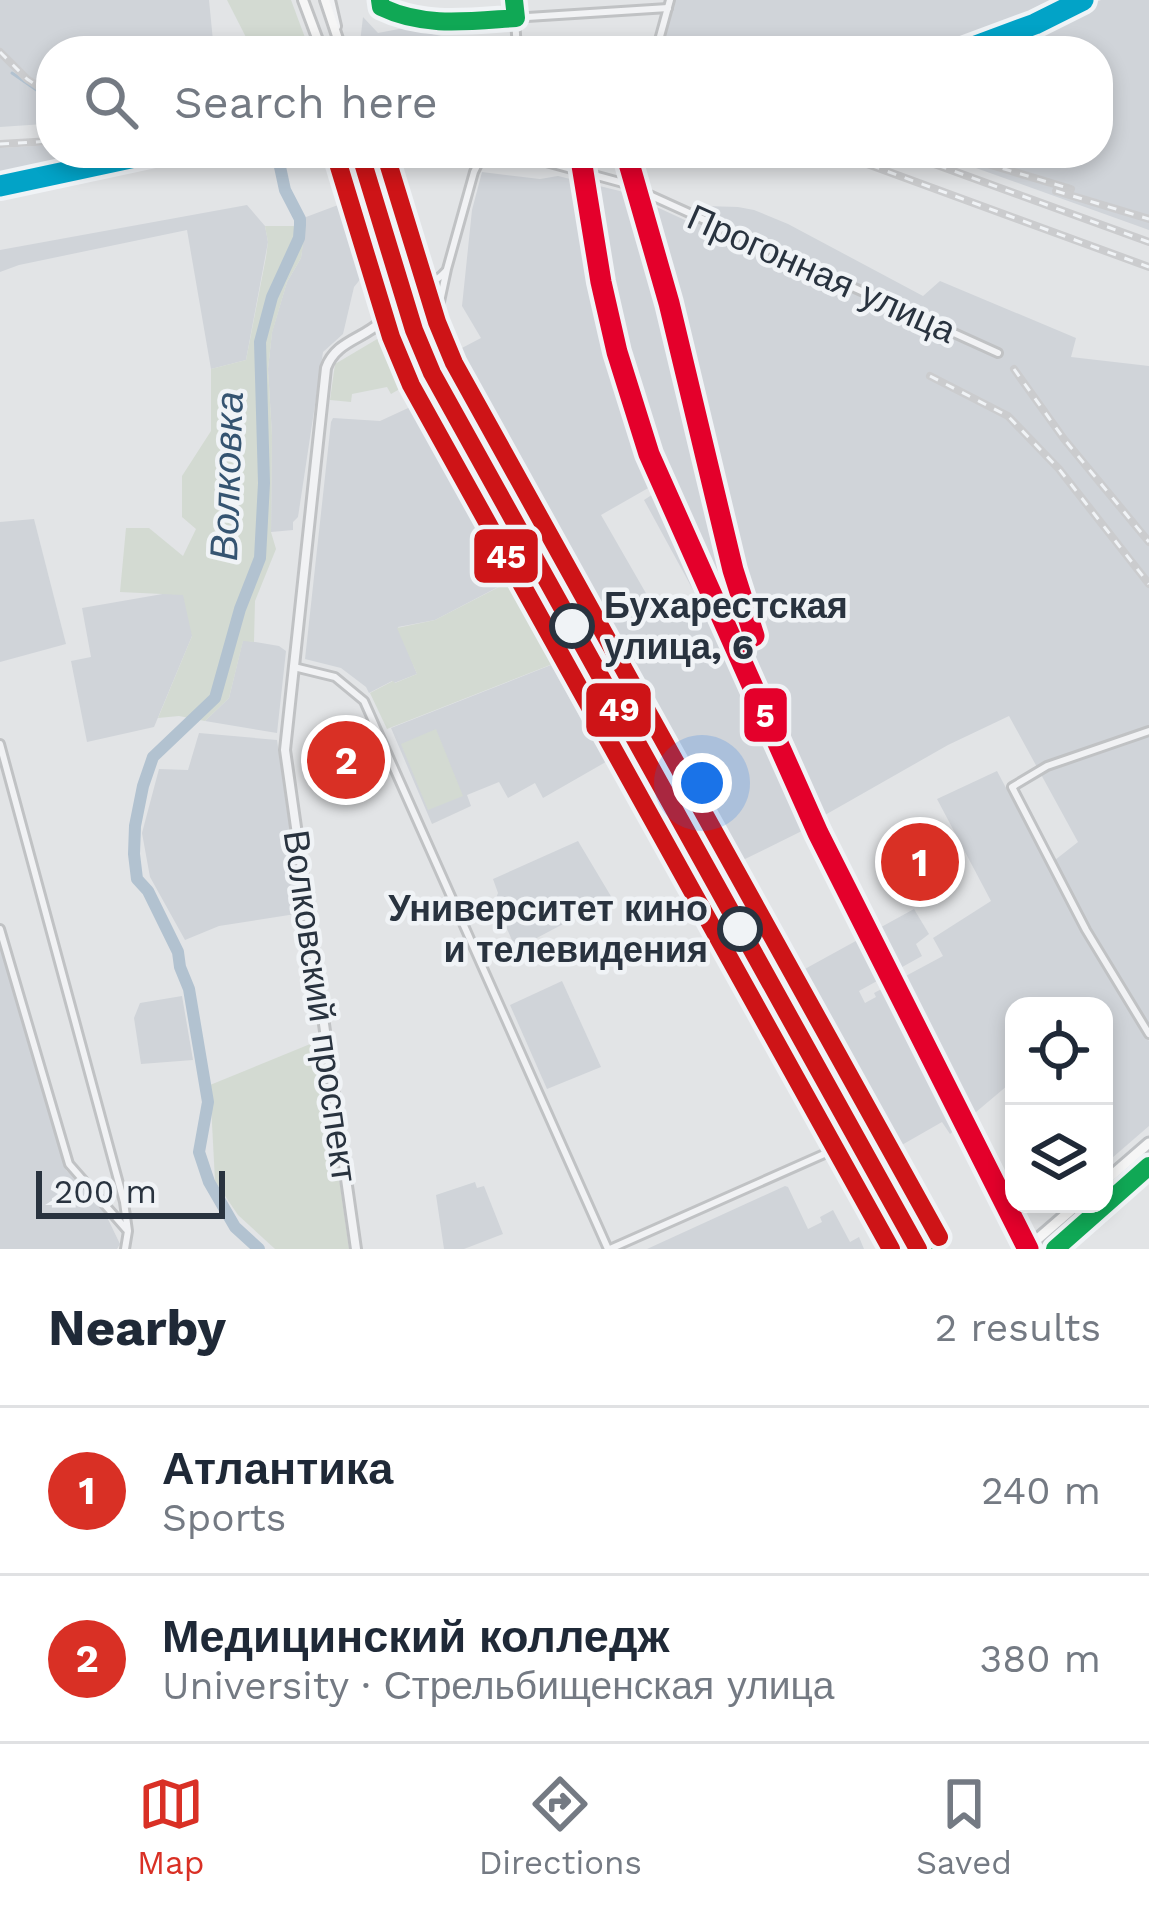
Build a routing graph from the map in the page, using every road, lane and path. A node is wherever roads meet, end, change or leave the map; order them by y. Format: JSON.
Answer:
{"nodes":[{"id":1,"x":328,"y":0,"type":"edge"},
{"id":2,"x":380,"y":0,"type":"edge"},
{"id":3,"x":514,"y":0,"type":"edge"},
{"id":4,"x":304,"y":1,"type":"edge"},
{"id":5,"x":669,"y":4,"type":"edge"},
{"id":6,"x":516,"y":18,"type":"junction"},
{"id":7,"x":317,"y":36,"type":"edge"},
{"id":8,"x":338,"y":36,"type":"edge"},
{"id":9,"x":517,"y":36,"type":"edge"},
{"id":10,"x":660,"y":36,"type":"edge"},
{"id":11,"x":358,"y":168,"type":"edge"},
{"id":12,"x":378,"y":168,"type":"edge"},
{"id":13,"x":477,"y":168,"type":"edge"},
{"id":14,"x":569,"y":168,"type":"edge"},
{"id":15,"x":447,"y":269,"type":"junction"},
{"id":16,"x":412,"y":278,"type":"junction"},
{"id":17,"x":396,"y":295,"type":"junction"},
{"id":18,"x":378,"y":327,"type":"junction"},
{"id":19,"x":432,"y":340,"type":"junction"},
{"id":20,"x":413,"y":350,"type":"junction"},
{"id":21,"x":998,"y":353,"type":"dead end"},
{"id":22,"x":294,"y":667,"type":"junction"},
{"id":23,"x":1149,"y":731,"type":"edge"},
{"id":24,"x":0,"y":743,"type":"edge"},
{"id":25,"x":0,"y":928,"type":"edge"},
{"id":26,"x":1149,"y":1034,"type":"edge"},
{"id":27,"x":838,"y":1081,"type":"junction"},
{"id":28,"x":820,"y":1090,"type":"junction"},
{"id":29,"x":849,"y":1143,"type":"junction"},
{"id":30,"x":1149,"y":1143,"type":"edge"},
{"id":31,"x":1149,"y":1166,"type":"edge"},
{"id":32,"x":1113,"y":1173,"type":"edge"},
{"id":33,"x":1067,"y":1213,"type":"edge"},
{"id":34,"x":1079,"y":1213,"type":"edge"},
{"id":35,"x":1085,"y":1222,"type":"junction"},
{"id":36,"x":128,"y":1232,"type":"junction"},
{"id":37,"x":1030,"y":1247,"type":"edge"},
{"id":38,"x":125,"y":1249,"type":"edge"},
{"id":39,"x":356,"y":1249,"type":"edge"},
{"id":40,"x":609,"y":1249,"type":"edge"},
{"id":41,"x":908,"y":1249,"type":"edge"},
{"id":42,"x":932,"y":1249,"type":"edge"},
{"id":43,"x":1054,"y":1249,"type":"edge"}],
"edges":[{"from":1,"to":8,"type":"main road"},
{"from":2,"to":6,"type":"street"},
{"from":3,"to":6,"type":"street"},
{"from":4,"to":7,"type":"main road"},
{"from":5,"to":6,"type":"street"},
{"from":5,"to":10,"type":"street"},
{"from":6,"to":9,"type":"street"},
{"from":11,"to":17,"type":"main road"},
{"from":12,"to":16,"type":"main road"},
{"from":13,"to":15,"type":"street","name":"Прогонная улица"},
{"from":14,"to":21,"type":"street","name":"Прогонная улица"},
{"from":15,"to":16,"type":"street"},
{"from":15,"to":19,"type":"street","name":"Прогонная улица"},
{"from":16,"to":19,"type":"main road"},
{"from":17,"to":18,"type":"street","name":"Волковский проспект"},
{"from":17,"to":20,"type":"main road"},
{"from":18,"to":20,"type":"street"},
{"from":18,"to":22,"type":"street","name":"Волковский проспект"},
{"from":19,"to":27,"type":"main road"},
{"from":20,"to":28,"type":"main road"},
{"from":22,"to":39,"type":"street","name":"Волковский проспект"},
{"from":22,"to":40,"type":"street"},
{"from":23,"to":26,"type":"street"},
{"from":24,"to":36,"type":"street"},
{"from":25,"to":36,"type":"street"},
{"from":27,"to":28,"type":"main road"},
{"from":27,"to":42,"type":"main road"},
{"from":28,"to":29,"type":"main road"},
{"from":29,"to":40,"type":"street"},
{"from":29,"to":41,"type":"main road"},
{"from":30,"to":32,"type":"main road"},
{"from":31,"to":35,"type":"main road"},
{"from":33,"to":37,"type":"main road"},
{"from":34,"to":35,"type":"main road"},
{"from":35,"to":43,"type":"main road"},
{"from":36,"to":38,"type":"street"}]}
